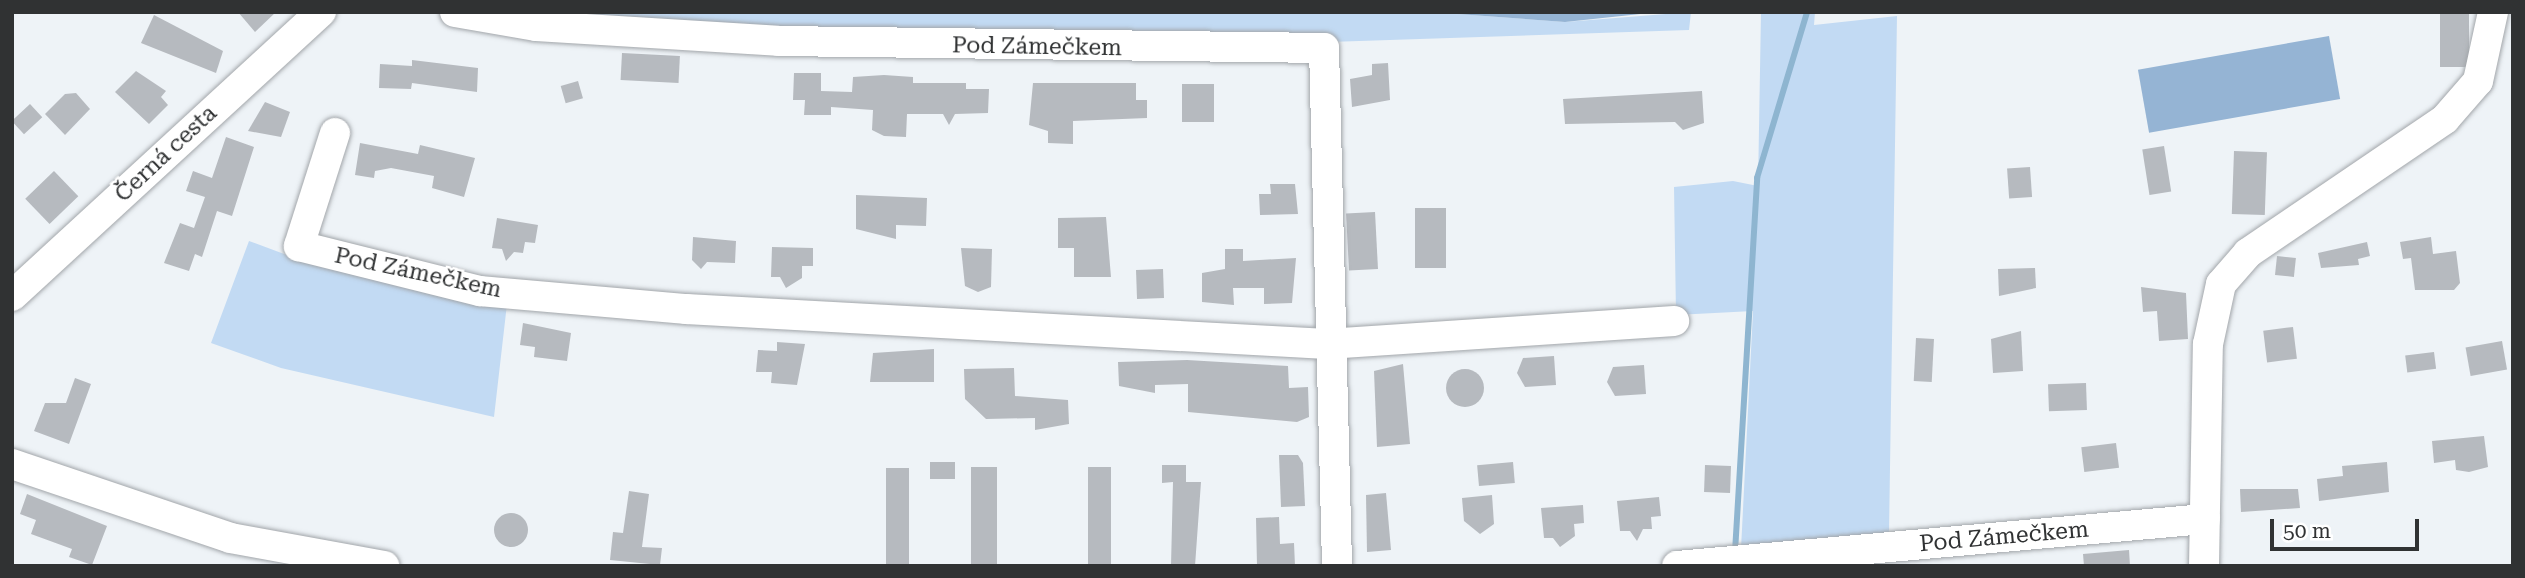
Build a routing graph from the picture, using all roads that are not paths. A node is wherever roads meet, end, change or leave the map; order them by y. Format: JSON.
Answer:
{"nodes":[{"id":1,"x":321,"y":12,"type":"edge"},
{"id":2,"x":456,"y":12,"type":"edge"},
{"id":3,"x":2493,"y":12,"type":"edge"},
{"id":4,"x":335,"y":133,"type":"dead end"},
{"id":5,"x":12,"y":296,"type":"edge"},
{"id":6,"x":1674,"y":321,"type":"dead end"},
{"id":7,"x":1327,"y":344,"type":"junction"},
{"id":8,"x":12,"y":464,"type":"edge"},
{"id":9,"x":2205,"y":519,"type":"junction"},
{"id":10,"x":384,"y":566,"type":"edge"},
{"id":11,"x":1337,"y":566,"type":"edge"},
{"id":12,"x":1677,"y":566,"type":"edge"},
{"id":13,"x":2204,"y":566,"type":"edge"}],
"edges":[{"from":1,"to":5,"type":"street","name":"Černá cesta"},
{"from":2,"to":7,"type":"street","name":"Pod Zámečkem"},
{"from":3,"to":9,"type":"street"},
{"from":4,"to":7,"type":"street","name":"Pod Zámečkem"},
{"from":6,"to":7,"type":"street","name":"Pod Zámečkem"},
{"from":7,"to":11,"type":"street","name":"Pod Zámečkem"},
{"from":8,"to":10,"type":"street"},
{"from":9,"to":12,"type":"street","name":"Pod Zámečkem"},
{"from":9,"to":13,"type":"street"}]}
